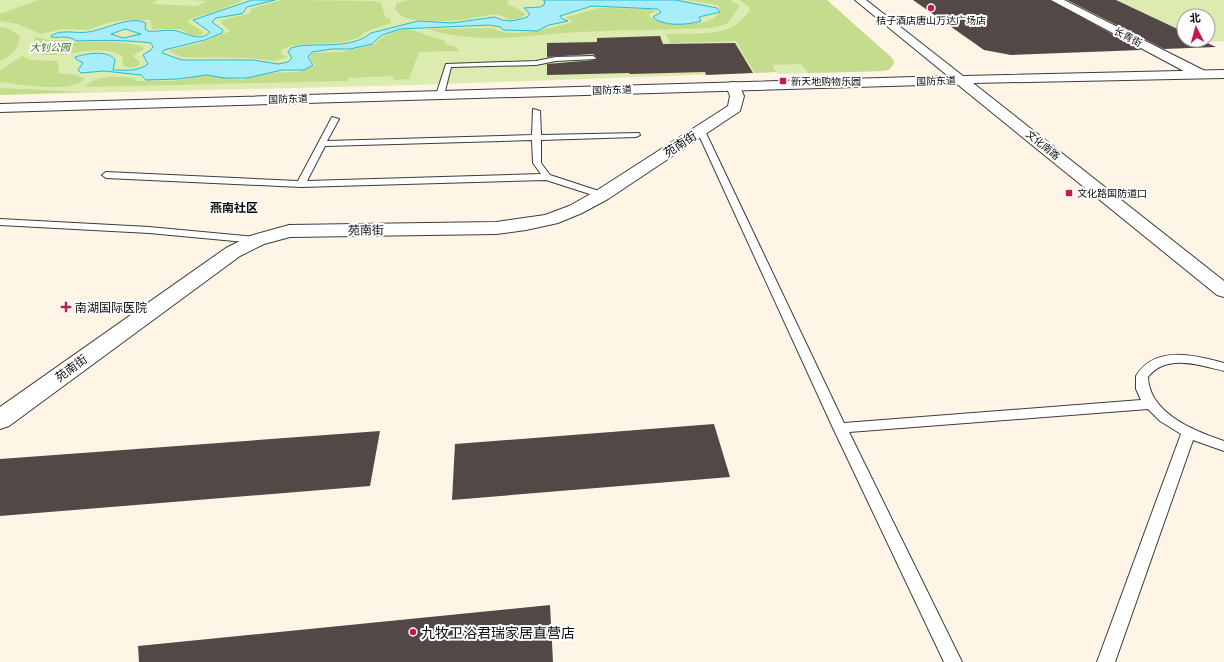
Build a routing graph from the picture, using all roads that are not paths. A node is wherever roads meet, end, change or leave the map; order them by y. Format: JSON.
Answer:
{"nodes":[{"id":1,"x":860,"y":0,"type":"edge"},
{"id":2,"x":1056,"y":0,"type":"edge"},
{"id":3,"x":593,"y":58,"type":"dead end"},
{"id":4,"x":1200,"y":74,"type":"junction"},
{"id":5,"x":1224,"y":74,"type":"edge"},
{"id":6,"x":962,"y":80,"type":"junction"},
{"id":7,"x":733,"y":86,"type":"junction"},
{"id":8,"x":440,"y":95,"type":"junction"},
{"id":9,"x":0,"y":108,"type":"edge"},
{"id":10,"x":536,"y":111,"type":"dead end"},
{"id":11,"x":335,"y":119,"type":"dead end"},
{"id":12,"x":701,"y":131,"type":"junction"},
{"id":13,"x":636,"y":135,"type":"dead end"},
{"id":14,"x":536,"y":138,"type":"junction"},
{"id":15,"x":322,"y":144,"type":"junction"},
{"id":16,"x":106,"y":175,"type":"dead end"},
{"id":17,"x":547,"y":177,"type":"junction"},
{"id":18,"x":301,"y":184,"type":"junction"},
{"id":19,"x":602,"y":195,"type":"junction"},
{"id":20,"x":0,"y":222,"type":"edge"},
{"id":21,"x":257,"y":240,"type":"junction"},
{"id":22,"x":1224,"y":291,"type":"edge"},
{"id":23,"x":1224,"y":368,"type":"edge"},
{"id":24,"x":1152,"y":404,"type":"junction"},
{"id":25,"x":0,"y":420,"type":"edge"},
{"id":26,"x":840,"y":428,"type":"junction"},
{"id":27,"x":1188,"y":432,"type":"junction"},
{"id":28,"x":1224,"y":446,"type":"edge"},
{"id":29,"x":953,"y":662,"type":"edge"},
{"id":30,"x":1106,"y":662,"type":"edge"}],
"edges":[{"from":1,"to":6,"type":"street","name":"文化南路"},
{"from":2,"to":4,"type":"street","name":"长青街"},
{"from":3,"to":8,"type":"lane"},
{"from":4,"to":5,"type":"street","name":"国防东道"},
{"from":4,"to":6,"type":"street","name":"国防东道"},
{"from":6,"to":7,"type":"street","name":"国防东道"},
{"from":6,"to":22,"type":"street","name":"文化南路"},
{"from":7,"to":8,"type":"street","name":"国防东道"},
{"from":7,"to":12,"type":"street","name":"苑南街"},
{"from":8,"to":9,"type":"street","name":"国防东道"},
{"from":10,"to":14,"type":"lane"},
{"from":11,"to":15,"type":"lane"},
{"from":12,"to":19,"type":"street","name":"苑南街"},
{"from":12,"to":26,"type":"lane"},
{"from":13,"to":14,"type":"lane"},
{"from":14,"to":15,"type":"lane"},
{"from":14,"to":17,"type":"lane"},
{"from":15,"to":18,"type":"lane"},
{"from":16,"to":18,"type":"lane"},
{"from":17,"to":18,"type":"lane"},
{"from":17,"to":19,"type":"lane"},
{"from":19,"to":21,"type":"street","name":"苑南街"},
{"from":20,"to":21,"type":"lane"},
{"from":21,"to":25,"type":"street","name":"苑南街"},
{"from":23,"to":24,"type":"lane"},
{"from":24,"to":26,"type":"lane"},
{"from":24,"to":27,"type":"lane"},
{"from":26,"to":29,"type":"lane"},
{"from":27,"to":28,"type":"lane"},
{"from":27,"to":30,"type":"lane"}]}
